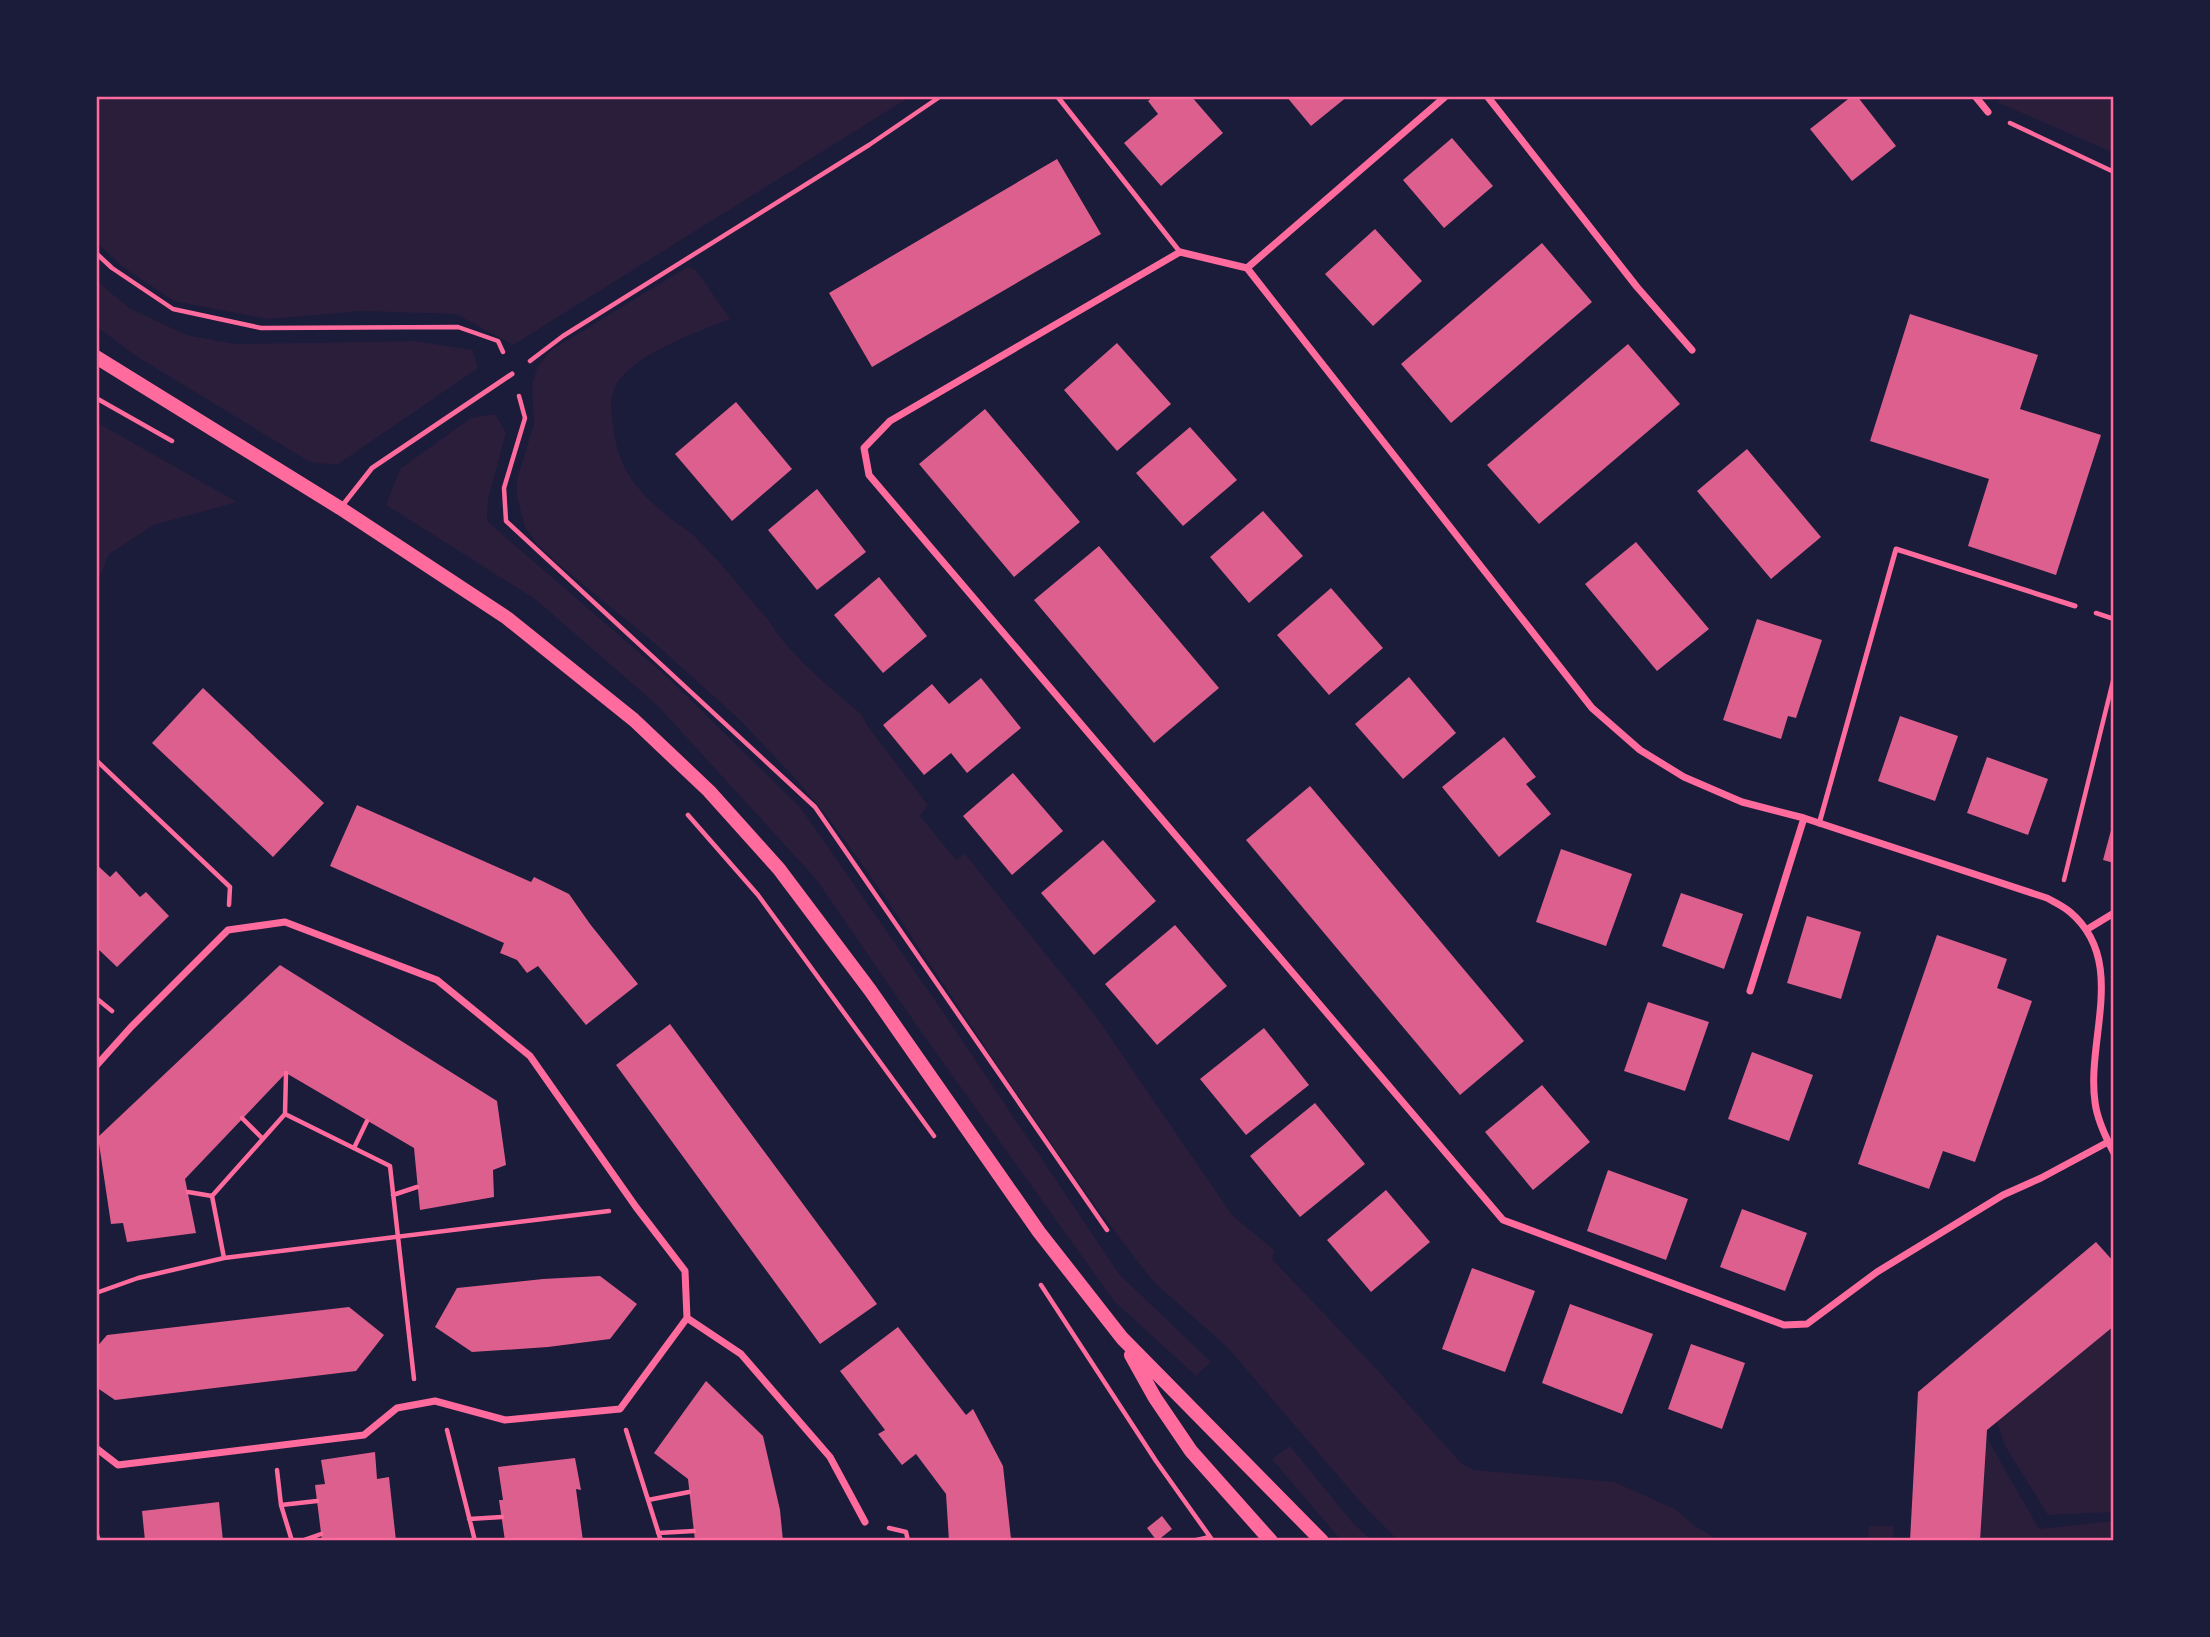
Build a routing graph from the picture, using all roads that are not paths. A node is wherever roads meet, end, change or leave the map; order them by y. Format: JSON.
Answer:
{"nodes":[{"id":1,"x":1057,"y":96,"type":"edge"},
{"id":2,"x":1446,"y":96,"type":"edge"},
{"id":3,"x":1487,"y":96,"type":"edge"},
{"id":4,"x":1975,"y":96,"type":"edge"},
{"id":5,"x":1988,"y":112,"type":"road end"},
{"id":6,"x":1180,"y":252,"type":"junction"},
{"id":7,"x":1247,"y":268,"type":"junction"},
{"id":8,"x":1692,"y":350,"type":"dead end"},
{"id":9,"x":96,"y":357,"type":"edge"},
{"id":10,"x":512,"y":374,"type":"road end"},
{"id":11,"x":340,"y":509,"type":"junction"},
{"id":12,"x":2076,"y":606,"type":"dead end"},
{"id":13,"x":1804,"y":818,"type":"junction"},
{"id":14,"x":1819,"y":824,"type":"junction"},
{"id":15,"x":2114,"y":913,"type":"edge"},
{"id":16,"x":2086,"y":930,"type":"junction"},
{"id":17,"x":1750,"y":991,"type":"dead end"},
{"id":18,"x":96,"y":1066,"type":"edge"},
{"id":19,"x":2108,"y":1142,"type":"junction"},
{"id":20,"x":2114,"y":1153,"type":"edge"},
{"id":21,"x":687,"y":1318,"type":"junction"},
{"id":22,"x":1122,"y":1338,"type":"junction"},
{"id":23,"x":96,"y":1448,"type":"edge"},
{"id":24,"x":864,"y":1522,"type":"dead end"},
{"id":25,"x":1271,"y":1541,"type":"edge"},
{"id":26,"x":1322,"y":1541,"type":"edge"}],
"edges":[{"from":1,"to":6,"type":"lane"},
{"from":2,"to":7,"type":"street"},
{"from":3,"to":8,"type":"street"},
{"from":4,"to":5,"type":"street"},
{"from":6,"to":7,"type":"street"},
{"from":6,"to":19,"type":"street"},
{"from":7,"to":13,"type":"street"},
{"from":9,"to":11,"type":"main road"},
{"from":10,"to":11,"type":"lane"},
{"from":11,"to":22,"type":"main road"},
{"from":12,"to":14,"type":"lane"},
{"from":13,"to":14,"type":"street"},
{"from":13,"to":17,"type":"street"},
{"from":14,"to":16,"type":"street"},
{"from":15,"to":16,"type":"street"},
{"from":16,"to":19,"type":"street"},
{"from":18,"to":21,"type":"street"},
{"from":19,"to":20,"type":"street"},
{"from":21,"to":23,"type":"street"},
{"from":21,"to":24,"type":"street"},
{"from":22,"to":25,"type":"main road"},
{"from":22,"to":26,"type":"main road"}]}
